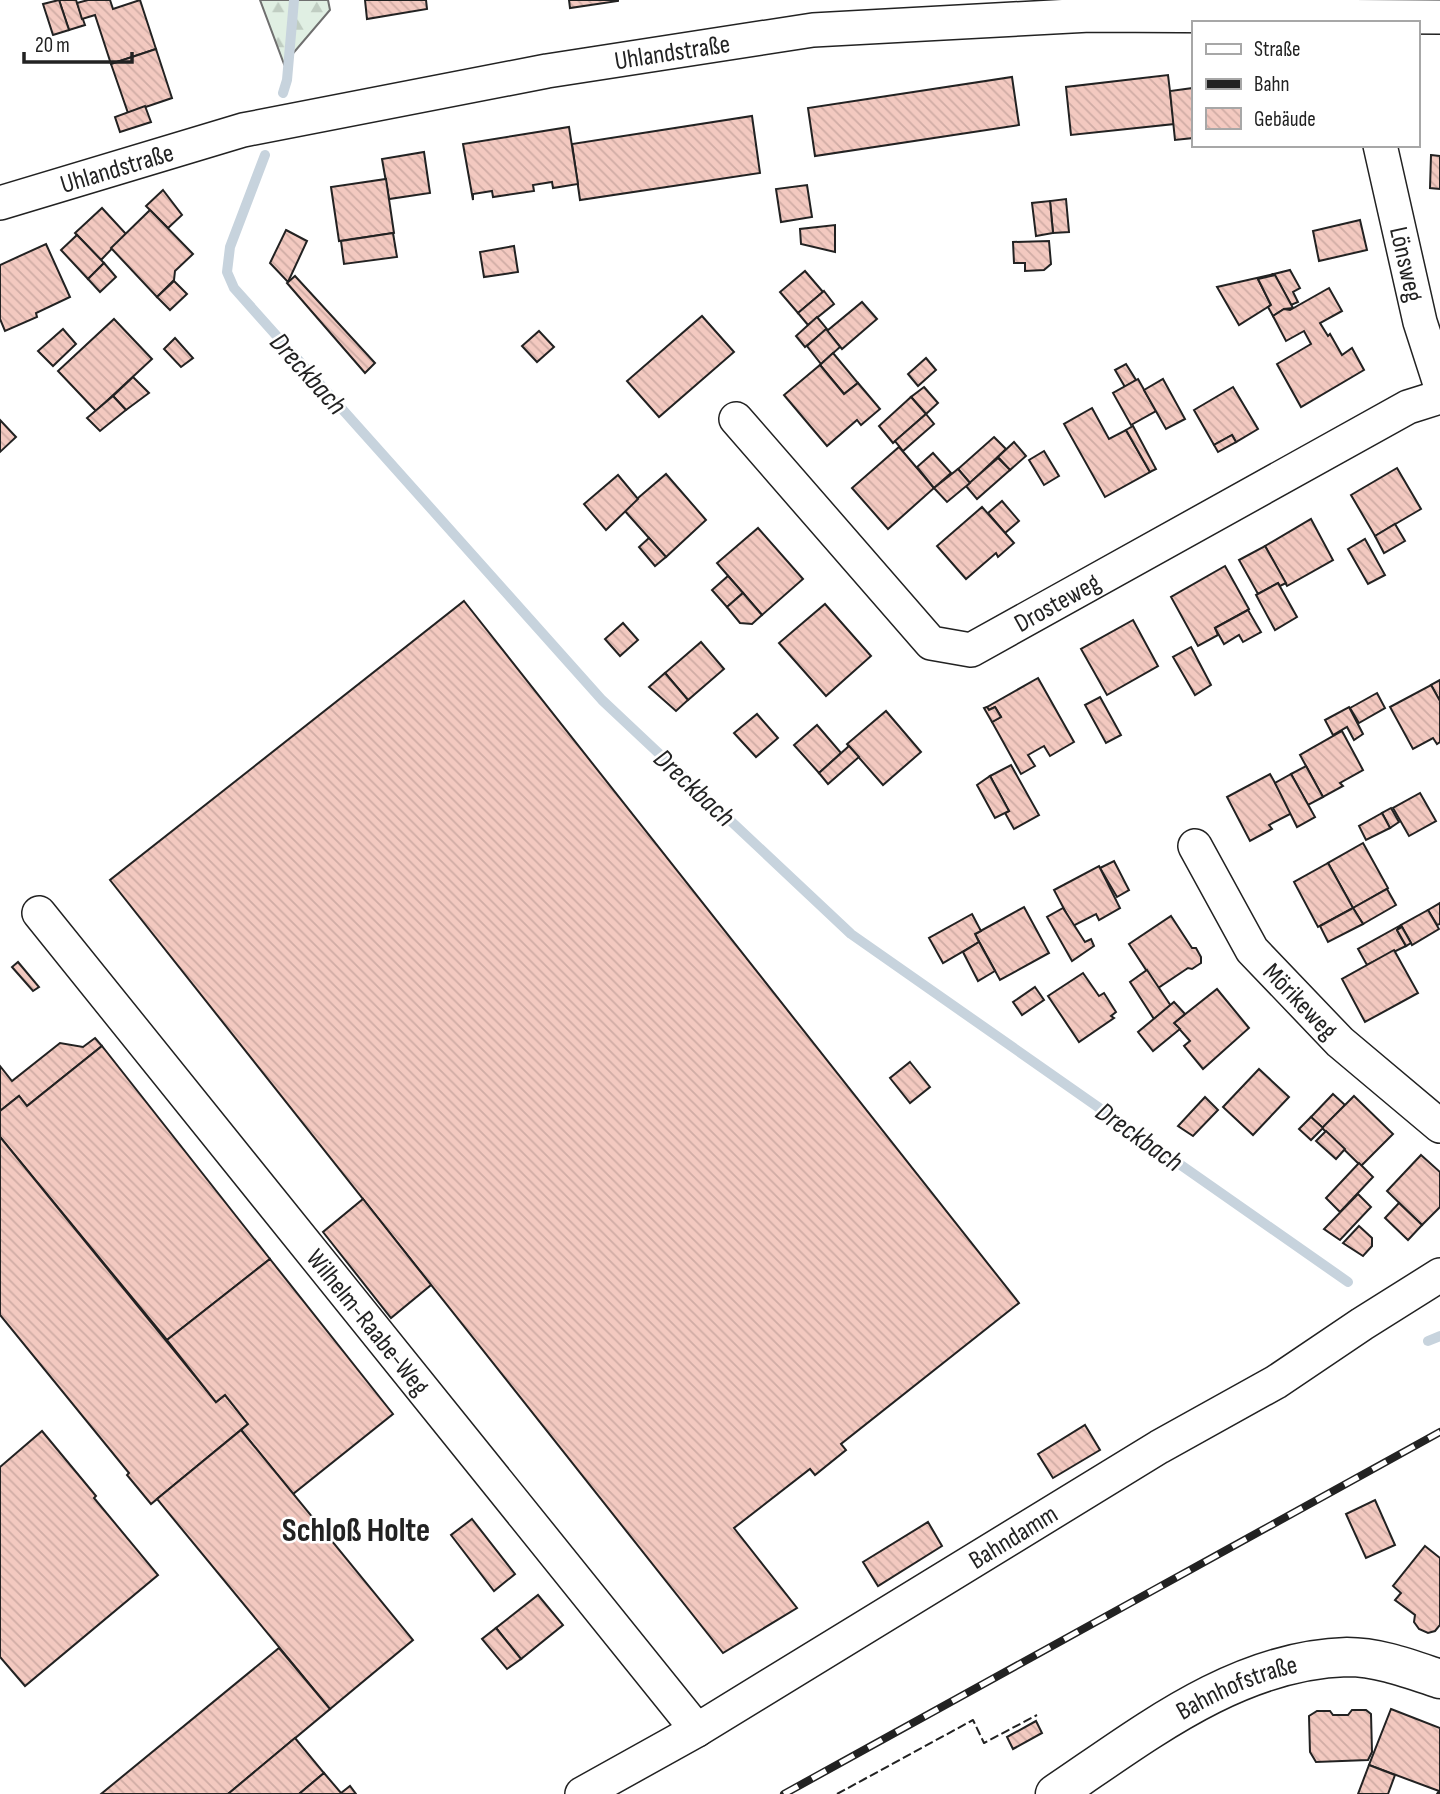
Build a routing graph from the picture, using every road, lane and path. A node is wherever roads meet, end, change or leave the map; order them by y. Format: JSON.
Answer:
{"nodes":[{"id":1,"x":1358,"y":13,"type":"edge"},
{"id":2,"x":1440,"y":17,"type":"edge"},
{"id":3,"x":1380,"y":147,"type":"edge"},
{"id":4,"x":0,"y":203,"type":"edge"},
{"id":5,"x":1440,"y":384,"type":"edge"},
{"id":6,"x":1440,"y":397,"type":"edge"},
{"id":7,"x":736,"y":419,"type":"dead end"},
{"id":8,"x":1195,"y":846,"type":"dead end"},
{"id":9,"x":39,"y":913,"type":"dead end"},
{"id":10,"x":1440,"y":1126,"type":"edge"},
{"id":11,"x":1440,"y":1275,"type":"edge"},
{"id":12,"x":1440,"y":1679,"type":"edge"},
{"id":13,"x":697,"y":1730,"type":"junction"},
{"id":14,"x":582,"y":1794,"type":"edge"},
{"id":15,"x":1055,"y":1794,"type":"edge"}],
"edges":[{"from":1,"to":2,"type":"street","name":"Uhlandstraße"},
{"from":1,"to":4,"type":"street","name":"Uhlandstraße"},
{"from":3,"to":5,"type":"street","name":"Lönsweg"},
{"from":6,"to":7,"type":"street","name":"Drosteweg"},
{"from":8,"to":10,"type":"street","name":"Mörikeweg"},
{"from":9,"to":13,"type":"street","name":"Wilhelm-Raabe-Weg"},
{"from":11,"to":13,"type":"street","name":"Bahndamm"},
{"from":12,"to":15,"type":"street","name":"Bahnhofstraße"},
{"from":13,"to":14,"type":"street","name":"Bahndamm"}]}
